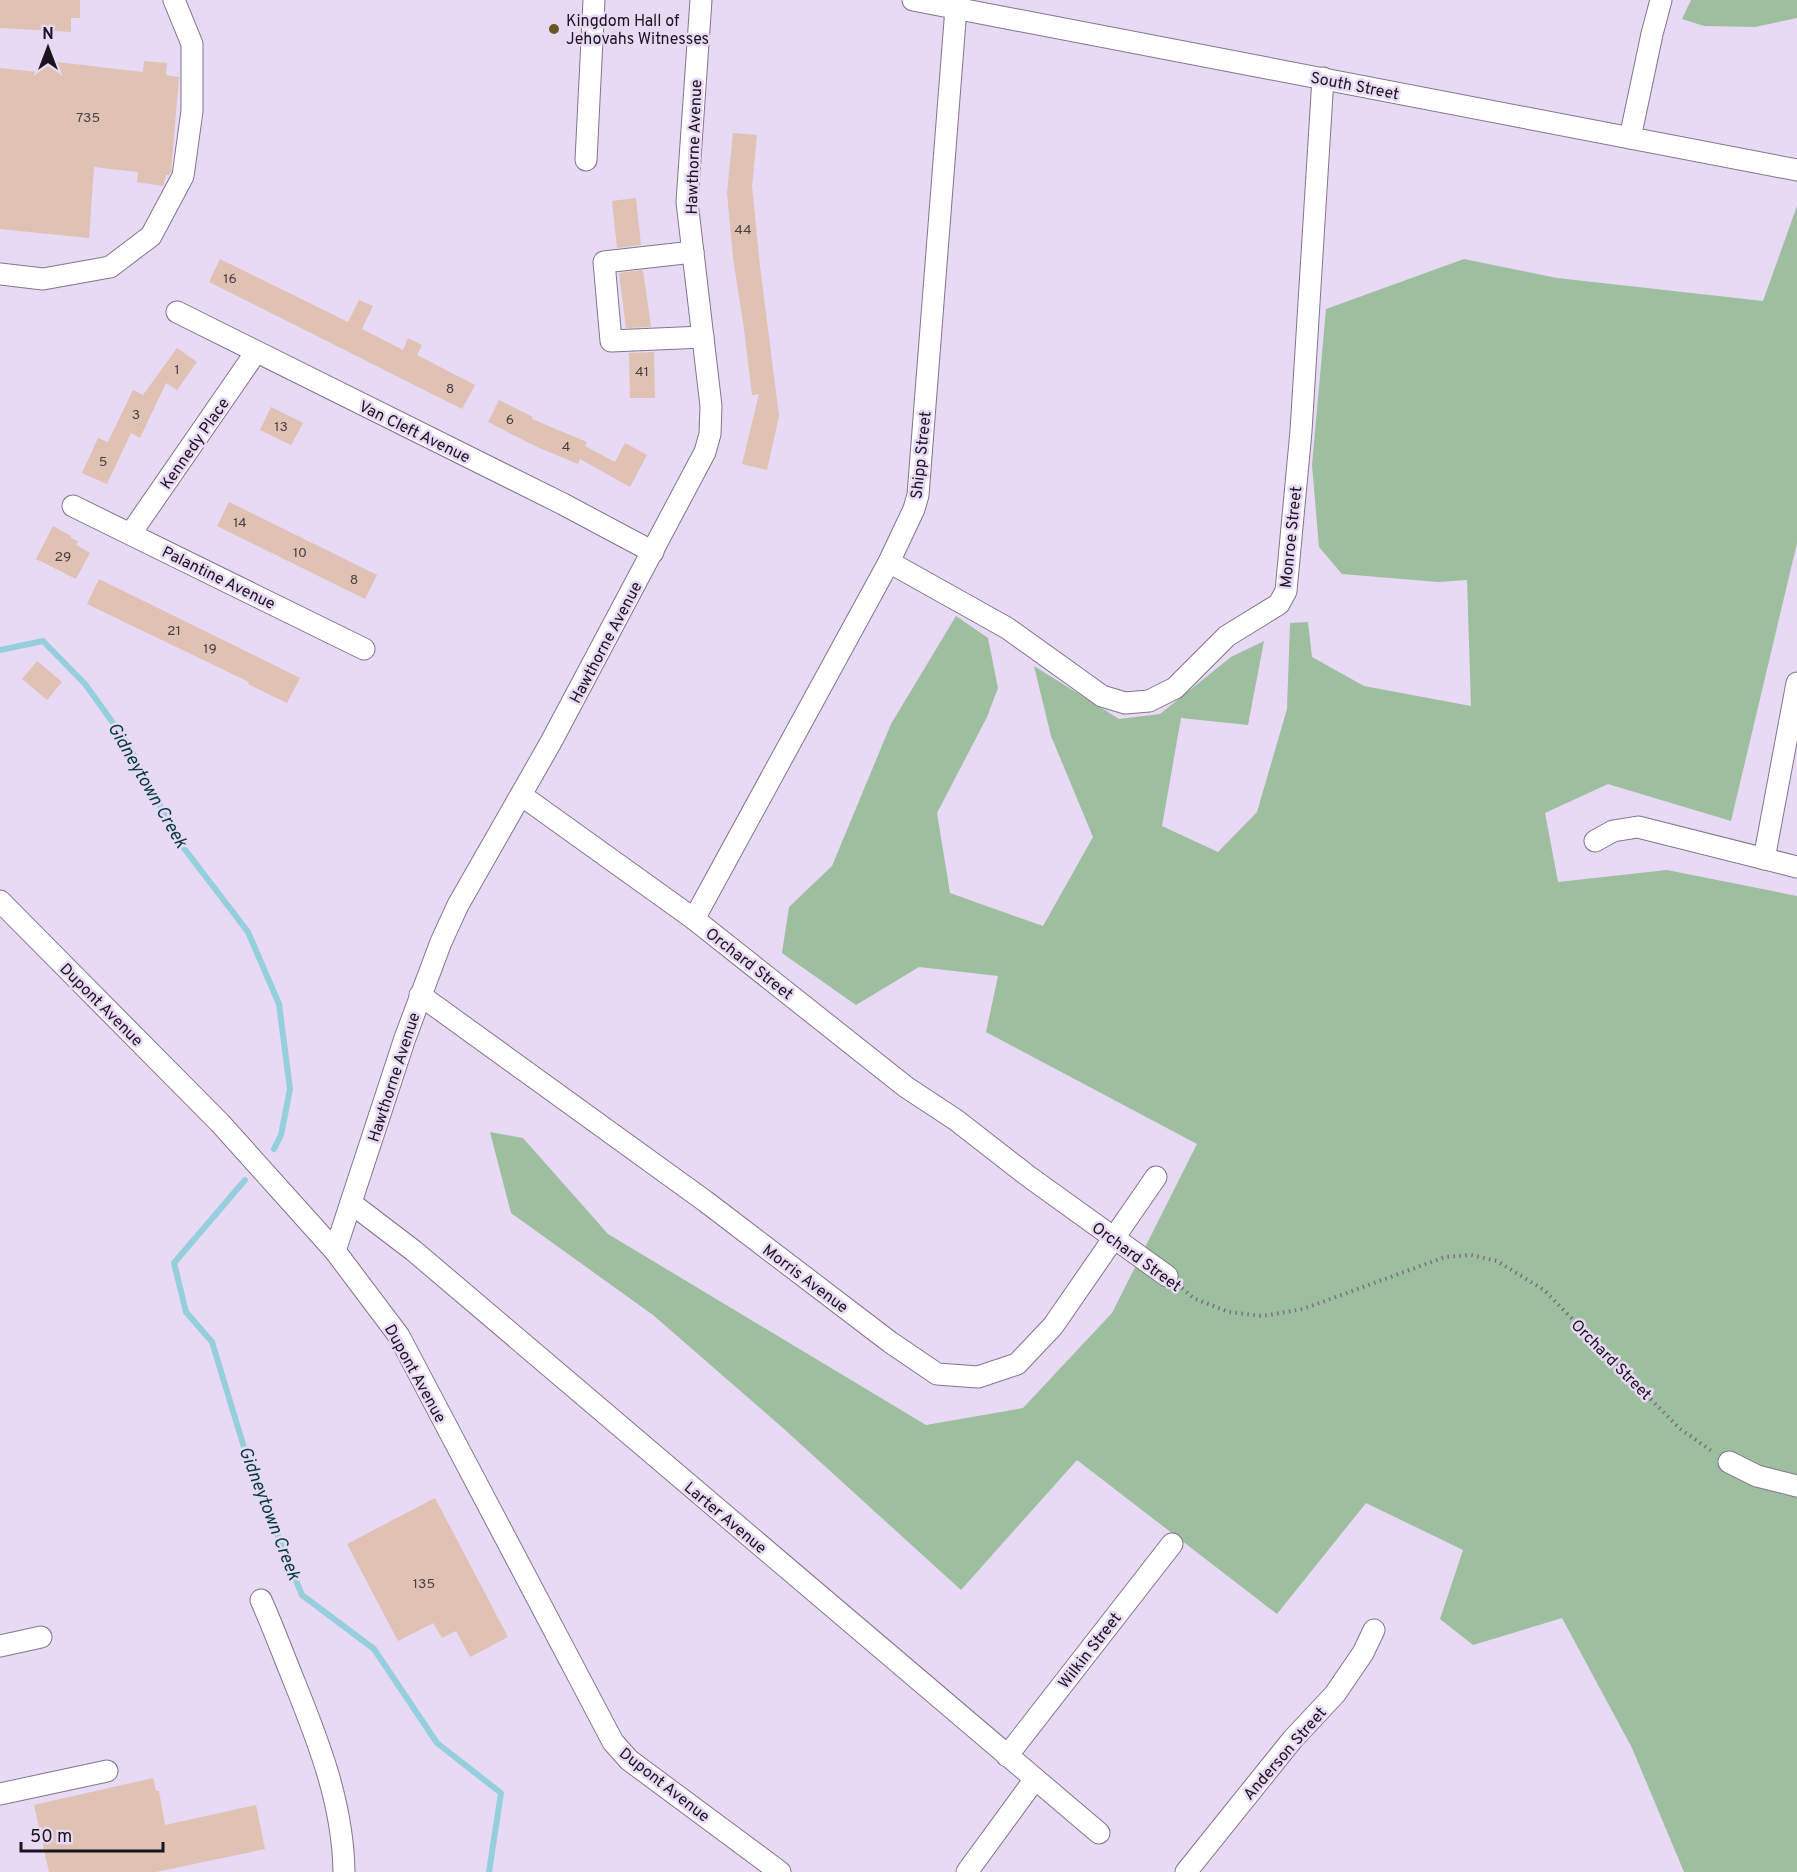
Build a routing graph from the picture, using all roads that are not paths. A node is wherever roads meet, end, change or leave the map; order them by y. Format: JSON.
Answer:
{"nodes":[{"id":1,"x":174,"y":0,"type":"edge"},
{"id":2,"x":594,"y":0,"type":"edge"},
{"id":3,"x":701,"y":0,"type":"edge"},
{"id":4,"x":913,"y":0,"type":"edge"},
{"id":5,"x":1661,"y":0,"type":"edge"},
{"id":6,"x":956,"y":8,"type":"junction"},
{"id":7,"x":1323,"y":78,"type":"junction"},
{"id":8,"x":1630,"y":138,"type":"junction"},
{"id":9,"x":586,"y":160,"type":"dead end"},
{"id":10,"x":1797,"y":170,"type":"edge"},
{"id":11,"x":693,"y":252,"type":"junction"},
{"id":12,"x":0,"y":274,"type":"edge"},
{"id":13,"x":177,"y":312,"type":"dead end"},
{"id":14,"x":703,"y":337,"type":"junction"},
{"id":15,"x":256,"y":352,"type":"junction"},
{"id":16,"x":73,"y":506,"type":"dead end"},
{"id":17,"x":131,"y":533,"type":"junction"},
{"id":18,"x":653,"y":552,"type":"junction"},
{"id":19,"x":889,"y":562,"type":"junction"},
{"id":20,"x":364,"y":649,"type":"dead end"},
{"id":21,"x":1797,"y":683,"type":"edge"},
{"id":22,"x":1789,"y":766,"type":"edge"},
{"id":23,"x":522,"y":795,"type":"junction"},
{"id":24,"x":1595,"y":841,"type":"dead end"},
{"id":25,"x":1764,"y":858,"type":"junction"},
{"id":26,"x":1797,"y":867,"type":"edge"},
{"id":27,"x":0,"y":901,"type":"edge"},
{"id":28,"x":694,"y":919,"type":"junction"},
{"id":29,"x":420,"y":995,"type":"junction"},
{"id":30,"x":1156,"y":1177,"type":"dead end"},
{"id":31,"x":351,"y":1203,"type":"junction"},
{"id":32,"x":1113,"y":1237,"type":"junction"},
{"id":33,"x":335,"y":1251,"type":"junction"},
{"id":34,"x":1167,"y":1276,"type":"road end"},
{"id":35,"x":1729,"y":1462,"type":"road end"},
{"id":36,"x":1797,"y":1486,"type":"edge"},
{"id":37,"x":1172,"y":1544,"type":"dead end"},
{"id":38,"x":261,"y":1600,"type":"dead end"},
{"id":39,"x":1374,"y":1630,"type":"dead end"},
{"id":40,"x":41,"y":1637,"type":"dead end"},
{"id":41,"x":0,"y":1646,"type":"edge"},
{"id":42,"x":1007,"y":1756,"type":"junction"},
{"id":43,"x":107,"y":1771,"type":"dead end"},
{"id":44,"x":1035,"y":1779,"type":"junction"},
{"id":45,"x":0,"y":1794,"type":"edge"},
{"id":46,"x":1099,"y":1833,"type":"dead end"},
{"id":47,"x":344,"y":1872,"type":"edge"},
{"id":48,"x":780,"y":1872,"type":"edge"},
{"id":49,"x":967,"y":1872,"type":"edge"},
{"id":50,"x":1186,"y":1872,"type":"edge"}],
"edges":[{"from":1,"to":12,"type":"street"},
{"from":2,"to":9,"type":"street"},
{"from":3,"to":11,"type":"street","name":"Hawthorne Avenue"},
{"from":4,"to":6,"type":"street","name":"South Street"},
{"from":5,"to":8,"type":"street"},
{"from":6,"to":7,"type":"street","name":"South Street"},
{"from":6,"to":19,"type":"street","name":"Shipp Street"},
{"from":7,"to":8,"type":"street","name":"South Street"},
{"from":7,"to":19,"type":"street","name":"Monroe Street"},
{"from":8,"to":10,"type":"street","name":"South Street"},
{"from":11,"to":14,"type":"street","name":"Hawthorne Avenue"},
{"from":11,"to":14,"type":"street"},
{"from":13,"to":15,"type":"street","name":"Van Cleft Avenue"},
{"from":14,"to":18,"type":"street","name":"Hawthorne Avenue"},
{"from":15,"to":17,"type":"street","name":"Kennedy Place"},
{"from":15,"to":18,"type":"street","name":"Van Cleft Avenue"},
{"from":16,"to":17,"type":"street","name":"Palantine Avenue"},
{"from":17,"to":20,"type":"street","name":"Palantine Avenue"},
{"from":18,"to":23,"type":"street","name":"Hawthorne Avenue"},
{"from":19,"to":28,"type":"street","name":"Shipp Street"},
{"from":21,"to":22,"type":"street"},
{"from":22,"to":25,"type":"street"},
{"from":23,"to":28,"type":"street","name":"Orchard Street"},
{"from":23,"to":29,"type":"street","name":"Hawthorne Avenue"},
{"from":24,"to":25,"type":"street"},
{"from":25,"to":26,"type":"street"},
{"from":27,"to":33,"type":"street","name":"Dupont Avenue"},
{"from":28,"to":32,"type":"street","name":"Orchard Street"},
{"from":29,"to":31,"type":"street","name":"Hawthorne Avenue"},
{"from":29,"to":32,"type":"street","name":"Morris Avenue"},
{"from":30,"to":32,"type":"street","name":"Morris Avenue"},
{"from":31,"to":33,"type":"street","name":"Hawthorne Avenue"},
{"from":31,"to":42,"type":"street","name":"Larter Avenue"},
{"from":32,"to":34,"type":"street","name":"Orchard Street"},
{"from":33,"to":48,"type":"street","name":"Dupont Avenue"},
{"from":35,"to":36,"type":"street"},
{"from":37,"to":42,"type":"street","name":"Wilkin Street"},
{"from":38,"to":47,"type":"street"},
{"from":39,"to":50,"type":"street","name":"Anderson Street"},
{"from":40,"to":41,"type":"street"},
{"from":42,"to":44,"type":"street","name":"Larter Avenue"},
{"from":43,"to":45,"type":"street"},
{"from":44,"to":46,"type":"street","name":"Larter Avenue"},
{"from":44,"to":49,"type":"street"}]}
